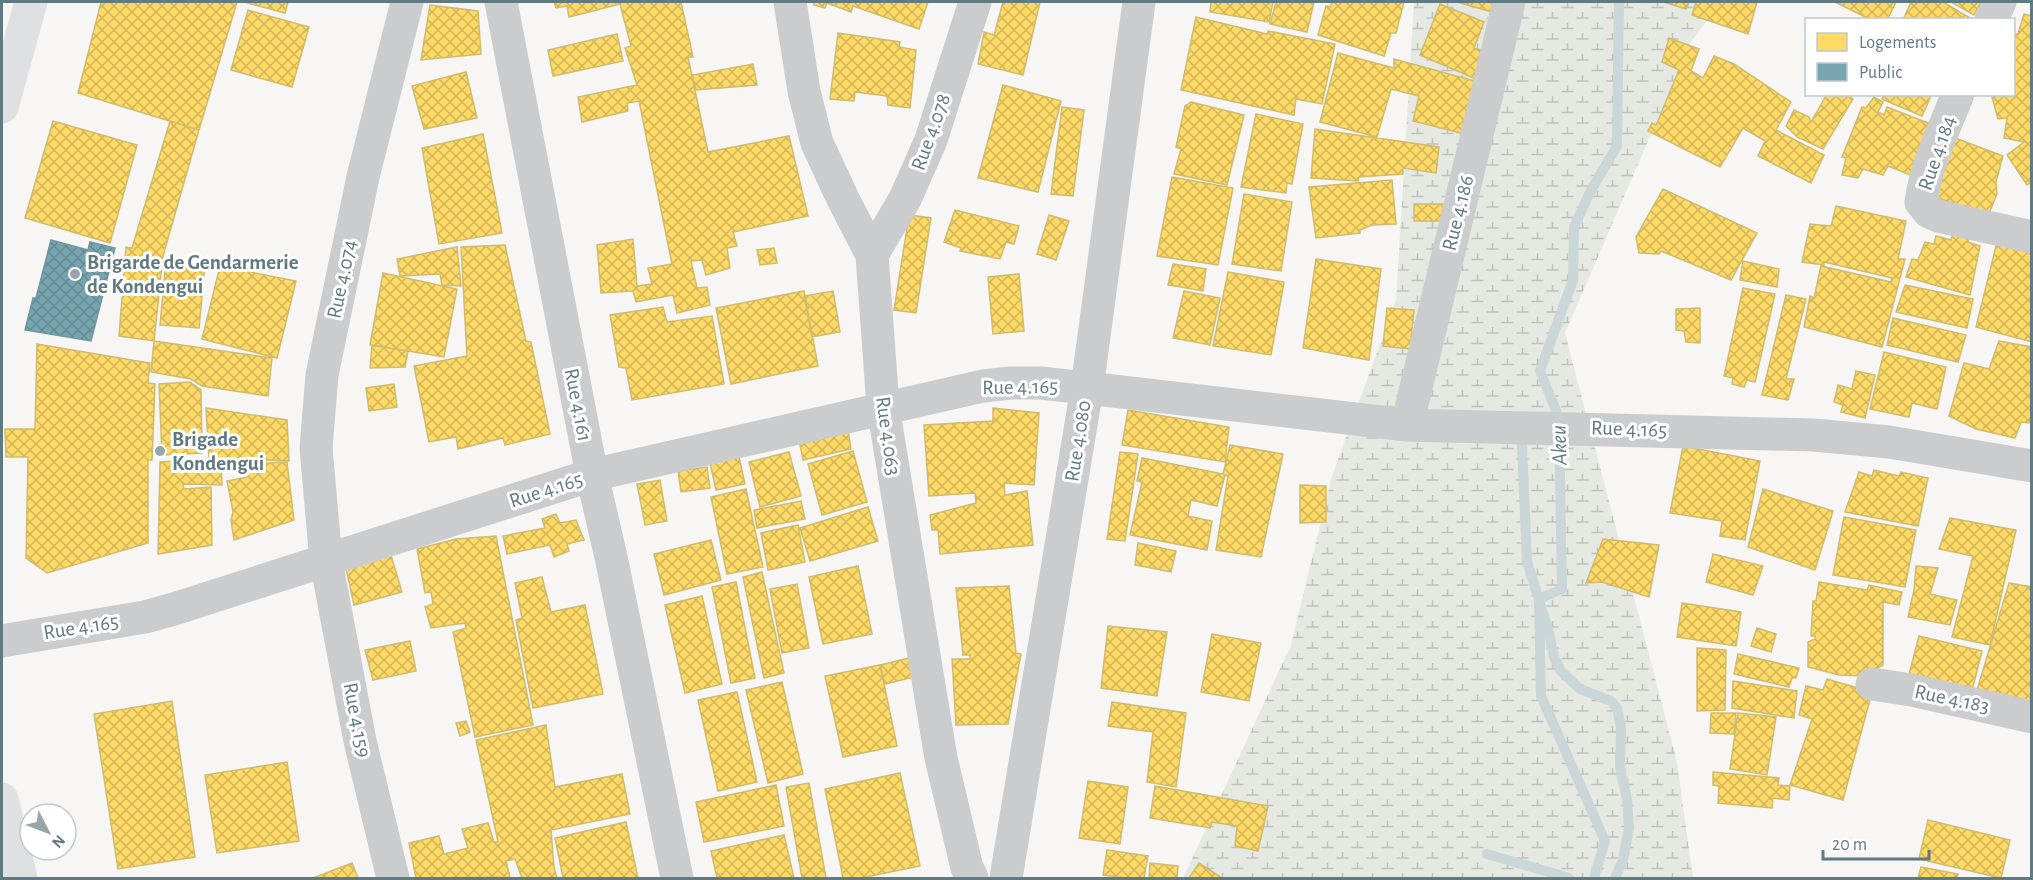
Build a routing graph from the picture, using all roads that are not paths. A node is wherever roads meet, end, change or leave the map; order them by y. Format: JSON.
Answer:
{"nodes":[{"id":1,"x":31,"y":2,"type":"edge"},
{"id":2,"x":408,"y":2,"type":"edge"},
{"id":3,"x":501,"y":2,"type":"edge"},
{"id":4,"x":790,"y":2,"type":"edge"},
{"id":5,"x":975,"y":2,"type":"edge"},
{"id":6,"x":1139,"y":2,"type":"edge"},
{"id":7,"x":1509,"y":2,"type":"edge"},
{"id":8,"x":2000,"y":2,"type":"edge"},
{"id":9,"x":1992,"y":18,"type":"edge"},
{"id":10,"x":1957,"y":96,"type":"edge"},
{"id":11,"x":2,"y":107,"type":"edge"},
{"id":12,"x":2031,"y":237,"type":"edge"},
{"id":13,"x":872,"y":255,"type":"junction"},
{"id":14,"x":1087,"y":388,"type":"junction"},
{"id":15,"x":883,"y":407,"type":"junction"},
{"id":16,"x":1407,"y":425,"type":"junction"},
{"id":17,"x":2031,"y":466,"type":"edge"},
{"id":18,"x":592,"y":475,"type":"junction"},
{"id":19,"x":326,"y":561,"type":"junction"},
{"id":20,"x":2,"y":641,"type":"edge"},
{"id":21,"x":1872,"y":684,"type":"dead end"},
{"id":22,"x":2031,"y":717,"type":"edge"},
{"id":23,"x":2,"y":799,"type":"edge"},
{"id":24,"x":21,"y":879,"type":"edge"},
{"id":25,"x":393,"y":879,"type":"edge"},
{"id":26,"x":677,"y":879,"type":"edge"},
{"id":27,"x":972,"y":879,"type":"edge"},
{"id":28,"x":1006,"y":879,"type":"edge"}],
"edges":[{"from":1,"to":11,"type":"main road"},
{"from":2,"to":19,"type":"street","name":"Rue 4.074"},
{"from":3,"to":18,"type":"street","name":"Rue 4.161"},
{"from":4,"to":13,"type":"street","name":"Rue 4.063"},
{"from":5,"to":13,"type":"street","name":"Rue 4.078"},
{"from":6,"to":14,"type":"street","name":"Rue 4.080"},
{"from":7,"to":16,"type":"street","name":"Rue 4.186"},
{"from":8,"to":9,"type":"street"},
{"from":10,"to":12,"type":"street","name":"Rue 4.184"},
{"from":13,"to":15,"type":"street","name":"Rue 4.063"},
{"from":14,"to":15,"type":"street","name":"Rue 4.165"},
{"from":14,"to":16,"type":"street","name":"Rue 4.165"},
{"from":14,"to":28,"type":"street","name":"Rue 4.080"},
{"from":15,"to":18,"type":"street","name":"Rue 4.165"},
{"from":15,"to":27,"type":"street","name":"Rue 4.063"},
{"from":16,"to":17,"type":"street","name":"Rue 4.165"},
{"from":18,"to":19,"type":"street","name":"Rue 4.165"},
{"from":18,"to":26,"type":"street","name":"Rue 4.161"},
{"from":19,"to":20,"type":"street","name":"Rue 4.165"},
{"from":19,"to":25,"type":"street","name":"Rue 4.159"},
{"from":21,"to":22,"type":"street","name":"Rue 4.183"},
{"from":23,"to":24,"type":"main road"}]}
